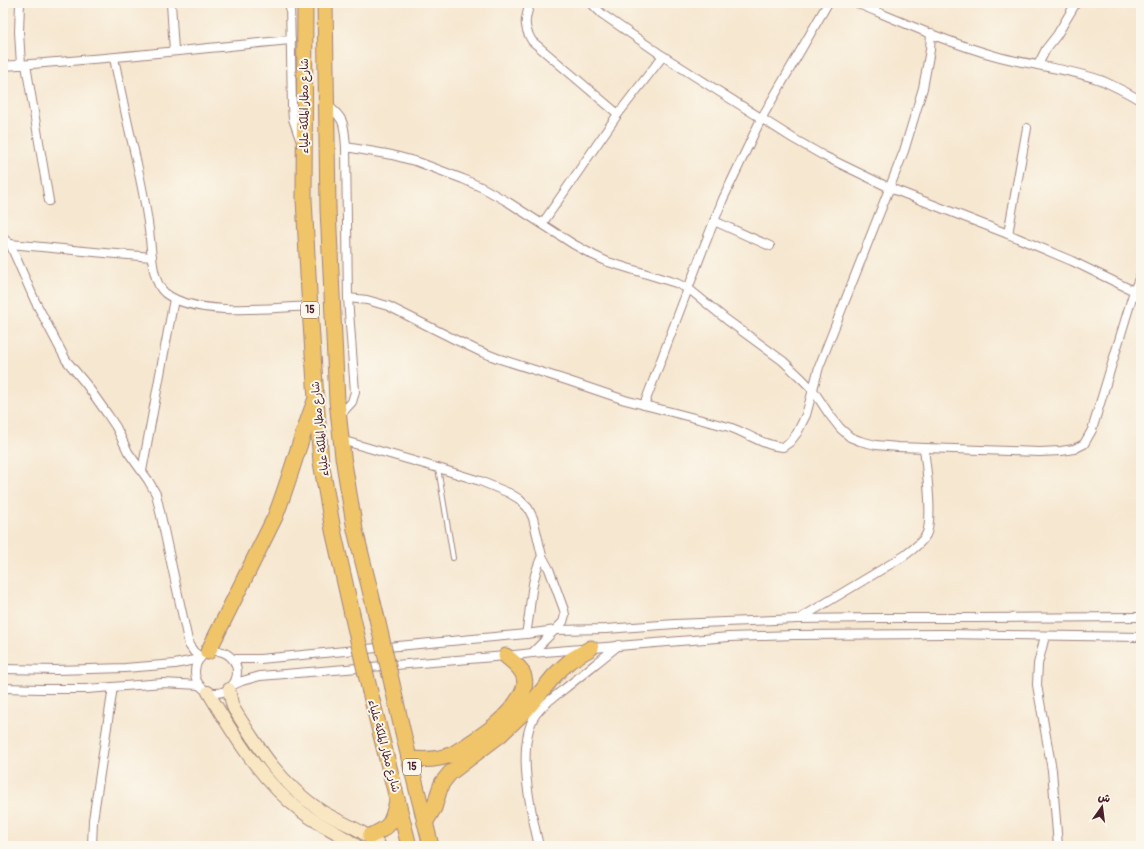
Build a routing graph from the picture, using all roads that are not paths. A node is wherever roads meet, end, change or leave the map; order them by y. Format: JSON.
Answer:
{"nodes":[{"id":1,"x":20,"y":3,"type":"edge"},
{"id":2,"x":171,"y":3,"type":"edge"},
{"id":3,"x":290,"y":3,"type":"edge"},
{"id":4,"x":305,"y":3,"type":"edge"},
{"id":5,"x":530,"y":3,"type":"edge"},
{"id":6,"x":591,"y":3,"type":"edge"},
{"id":7,"x":828,"y":3,"type":"edge"},
{"id":8,"x":856,"y":3,"type":"edge"},
{"id":9,"x":1076,"y":3,"type":"edge"},
{"id":10,"x":326,"y":5,"type":"edge"},
{"id":11,"x":931,"y":33,"type":"junction"},
{"id":12,"x":291,"y":40,"type":"junction"},
{"id":13,"x":174,"y":50,"type":"junction"},
{"id":14,"x":663,"y":56,"type":"junction"},
{"id":15,"x":114,"y":58,"type":"junction"},
{"id":16,"x":24,"y":65,"type":"junction"},
{"id":17,"x":1038,"y":65,"type":"junction"},
{"id":18,"x":3,"y":66,"type":"edge"},
{"id":19,"x":1141,"y":101,"type":"edge"},
{"id":20,"x":326,"y":104,"type":"junction"},
{"id":21,"x":618,"y":114,"type":"junction"},
{"id":22,"x":761,"y":119,"type":"junction"},
{"id":23,"x":1027,"y":128,"type":"dead end"},
{"id":24,"x":346,"y":147,"type":"junction"},
{"id":25,"x":304,"y":148,"type":"junction"},
{"id":26,"x":890,"y":188,"type":"junction"},
{"id":27,"x":49,"y":201,"type":"dead end"},
{"id":28,"x":714,"y":220,"type":"junction"},
{"id":29,"x":542,"y":224,"type":"junction"},
{"id":30,"x":1008,"y":234,"type":"junction"},
{"id":31,"x":3,"y":238,"type":"edge"},
{"id":32,"x":10,"y":244,"type":"junction"},
{"id":33,"x":770,"y":246,"type":"dead end"},
{"id":34,"x":152,"y":256,"type":"junction"},
{"id":35,"x":1141,"y":274,"type":"edge"},
{"id":36,"x":689,"y":289,"type":"junction"},
{"id":37,"x":1134,"y":291,"type":"junction"},
{"id":38,"x":348,"y":298,"type":"junction"},
{"id":39,"x":174,"y":299,"type":"junction"},
{"id":40,"x":310,"y":306,"type":"junction"},
{"id":41,"x":813,"y":390,"type":"junction"},
{"id":42,"x":316,"y":399,"type":"junction"},
{"id":43,"x":644,"y":405,"type":"junction"},
{"id":44,"x":339,"y":417,"type":"junction"},
{"id":45,"x":341,"y":440,"type":"junction"},
{"id":46,"x":924,"y":448,"type":"junction"},
{"id":47,"x":438,"y":468,"type":"junction"},
{"id":48,"x":142,"y":471,"type":"junction"},
{"id":49,"x":542,"y":556,"type":"junction"},
{"id":50,"x":453,"y":558,"type":"dead end"},
{"id":51,"x":1141,"y":616,"type":"edge"},
{"id":52,"x":798,"y":619,"type":"junction"},
{"id":53,"x":556,"y":630,"type":"junction"},
{"id":54,"x":526,"y":634,"type":"junction"},
{"id":55,"x":1045,"y":636,"type":"junction"},
{"id":56,"x":1141,"y":637,"type":"edge"},
{"id":57,"x":619,"y":645,"type":"junction"},
{"id":58,"x":591,"y":648,"type":"junction"},
{"id":59,"x":532,"y":653,"type":"junction"},
{"id":60,"x":202,"y":656,"type":"junction"},
{"id":61,"x":506,"y":656,"type":"junction"},
{"id":62,"x":233,"y":659,"type":"junction"},
{"id":63,"x":3,"y":669,"type":"edge"},
{"id":64,"x":113,"y":687,"type":"junction"},
{"id":65,"x":231,"y":687,"type":"junction"},
{"id":66,"x":3,"y":688,"type":"edge"},
{"id":67,"x":203,"y":688,"type":"junction"},
{"id":68,"x":409,"y":758,"type":"junction"},
{"id":69,"x":398,"y":800,"type":"junction"},
{"id":70,"x":425,"y":823,"type":"junction"},
{"id":71,"x":375,"y":841,"type":"edge"},
{"id":72,"x":92,"y":846,"type":"edge"},
{"id":73,"x":357,"y":846,"type":"edge"},
{"id":74,"x":409,"y":846,"type":"edge"},
{"id":75,"x":431,"y":846,"type":"edge"},
{"id":76,"x":538,"y":846,"type":"edge"},
{"id":77,"x":1058,"y":846,"type":"edge"}],
"edges":[{"from":1,"to":16,"type":"street"},
{"from":2,"to":13,"type":"street"},
{"from":3,"to":12,"type":"street"},
{"from":4,"to":25,"type":"highway","name":"شارع مطار الملكة علياء","number":"15"},
{"from":5,"to":21,"type":"street"},
{"from":6,"to":14,"type":"street"},
{"from":7,"to":22,"type":"street"},
{"from":8,"to":11,"type":"street"},
{"from":9,"to":17,"type":"street"},
{"from":10,"to":20,"type":"highway","name":"شارع مطار الملكة علياء","number":"15"},
{"from":11,"to":17,"type":"street"},
{"from":11,"to":26,"type":"street"},
{"from":12,"to":13,"type":"street"},
{"from":12,"to":25,"type":"street"},
{"from":13,"to":15,"type":"street"},
{"from":14,"to":21,"type":"street"},
{"from":14,"to":22,"type":"street"},
{"from":15,"to":16,"type":"street"},
{"from":15,"to":34,"type":"street"},
{"from":16,"to":18,"type":"street"},
{"from":16,"to":27,"type":"street"},
{"from":17,"to":19,"type":"street"},
{"from":20,"to":24,"type":"street"},
{"from":20,"to":44,"type":"highway","name":"شارع مطار الملكة علياء","number":"15"},
{"from":21,"to":29,"type":"street"},
{"from":22,"to":26,"type":"street"},
{"from":22,"to":28,"type":"street"},
{"from":23,"to":30,"type":"street"},
{"from":24,"to":29,"type":"street"},
{"from":24,"to":38,"type":"street"},
{"from":25,"to":40,"type":"highway","name":"شارع مطار الملكة علياء","number":"15"},
{"from":26,"to":30,"type":"street"},
{"from":26,"to":41,"type":"street"},
{"from":28,"to":33,"type":"street"},
{"from":28,"to":36,"type":"street"},
{"from":29,"to":36,"type":"street"},
{"from":30,"to":37,"type":"street"},
{"from":31,"to":32,"type":"street"},
{"from":32,"to":34,"type":"street"},
{"from":32,"to":48,"type":"street"},
{"from":34,"to":39,"type":"street"},
{"from":35,"to":37,"type":"street"},
{"from":36,"to":41,"type":"street"},
{"from":36,"to":43,"type":"street"},
{"from":37,"to":46,"type":"street"},
{"from":38,"to":43,"type":"street"},
{"from":38,"to":44,"type":"street"},
{"from":39,"to":40,"type":"street"},
{"from":39,"to":48,"type":"street"},
{"from":40,"to":42,"type":"highway","name":"شارع مطار الملكة علياء","number":"15"},
{"from":41,"to":43,"type":"street"},
{"from":41,"to":46,"type":"street"},
{"from":42,"to":60,"type":"highway"},
{"from":42,"to":69,"type":"highway","name":"شارع مطار الملكة علياء","number":"15","bridge":true},
{"from":44,"to":45,"type":"highway","name":"شارع مطار الملكة علياء","number":"15"},
{"from":45,"to":47,"type":"street"},
{"from":45,"to":68,"type":"highway","name":"شارع مطار الملكة علياء","number":"15","bridge":true},
{"from":46,"to":52,"type":"street"},
{"from":47,"to":49,"type":"street"},
{"from":47,"to":50,"type":"lane"},
{"from":48,"to":60,"type":"street"},
{"from":49,"to":53,"type":"street"},
{"from":49,"to":54,"type":"street"},
{"from":51,"to":52,"type":"street"},
{"from":52,"to":53,"type":"street"},
{"from":53,"to":54,"type":"street"},
{"from":53,"to":59,"type":"street"},
{"from":54,"to":62,"type":"street"},
{"from":55,"to":56,"type":"street"},
{"from":55,"to":57,"type":"street"},
{"from":55,"to":77,"type":"street"},
{"from":57,"to":58,"type":"street"},
{"from":57,"to":76,"type":"street"},
{"from":58,"to":59,"type":"street"},
{"from":58,"to":70,"type":"highway"},
{"from":59,"to":61,"type":"street"},
{"from":60,"to":62,"type":"street"},
{"from":60,"to":63,"type":"street"},
{"from":60,"to":67,"type":"street"},
{"from":61,"to":65,"type":"street"},
{"from":61,"to":68,"type":"highway"},
{"from":62,"to":65,"type":"street"},
{"from":64,"to":66,"type":"street"},
{"from":64,"to":67,"type":"street"},
{"from":64,"to":72,"type":"street"},
{"from":65,"to":67,"type":"street"},
{"from":65,"to":71,"type":"street"},
{"from":67,"to":73,"type":"street"},
{"from":68,"to":70,"type":"highway","name":"شارع مطار الملكة علياء","number":"15"},
{"from":69,"to":71,"type":"highway"},
{"from":69,"to":74,"type":"highway","name":"شارع مطار الملكة علياء","number":"15"},
{"from":70,"to":75,"type":"highway","name":"شارع مطار الملكة علياء","number":"15"}]}
